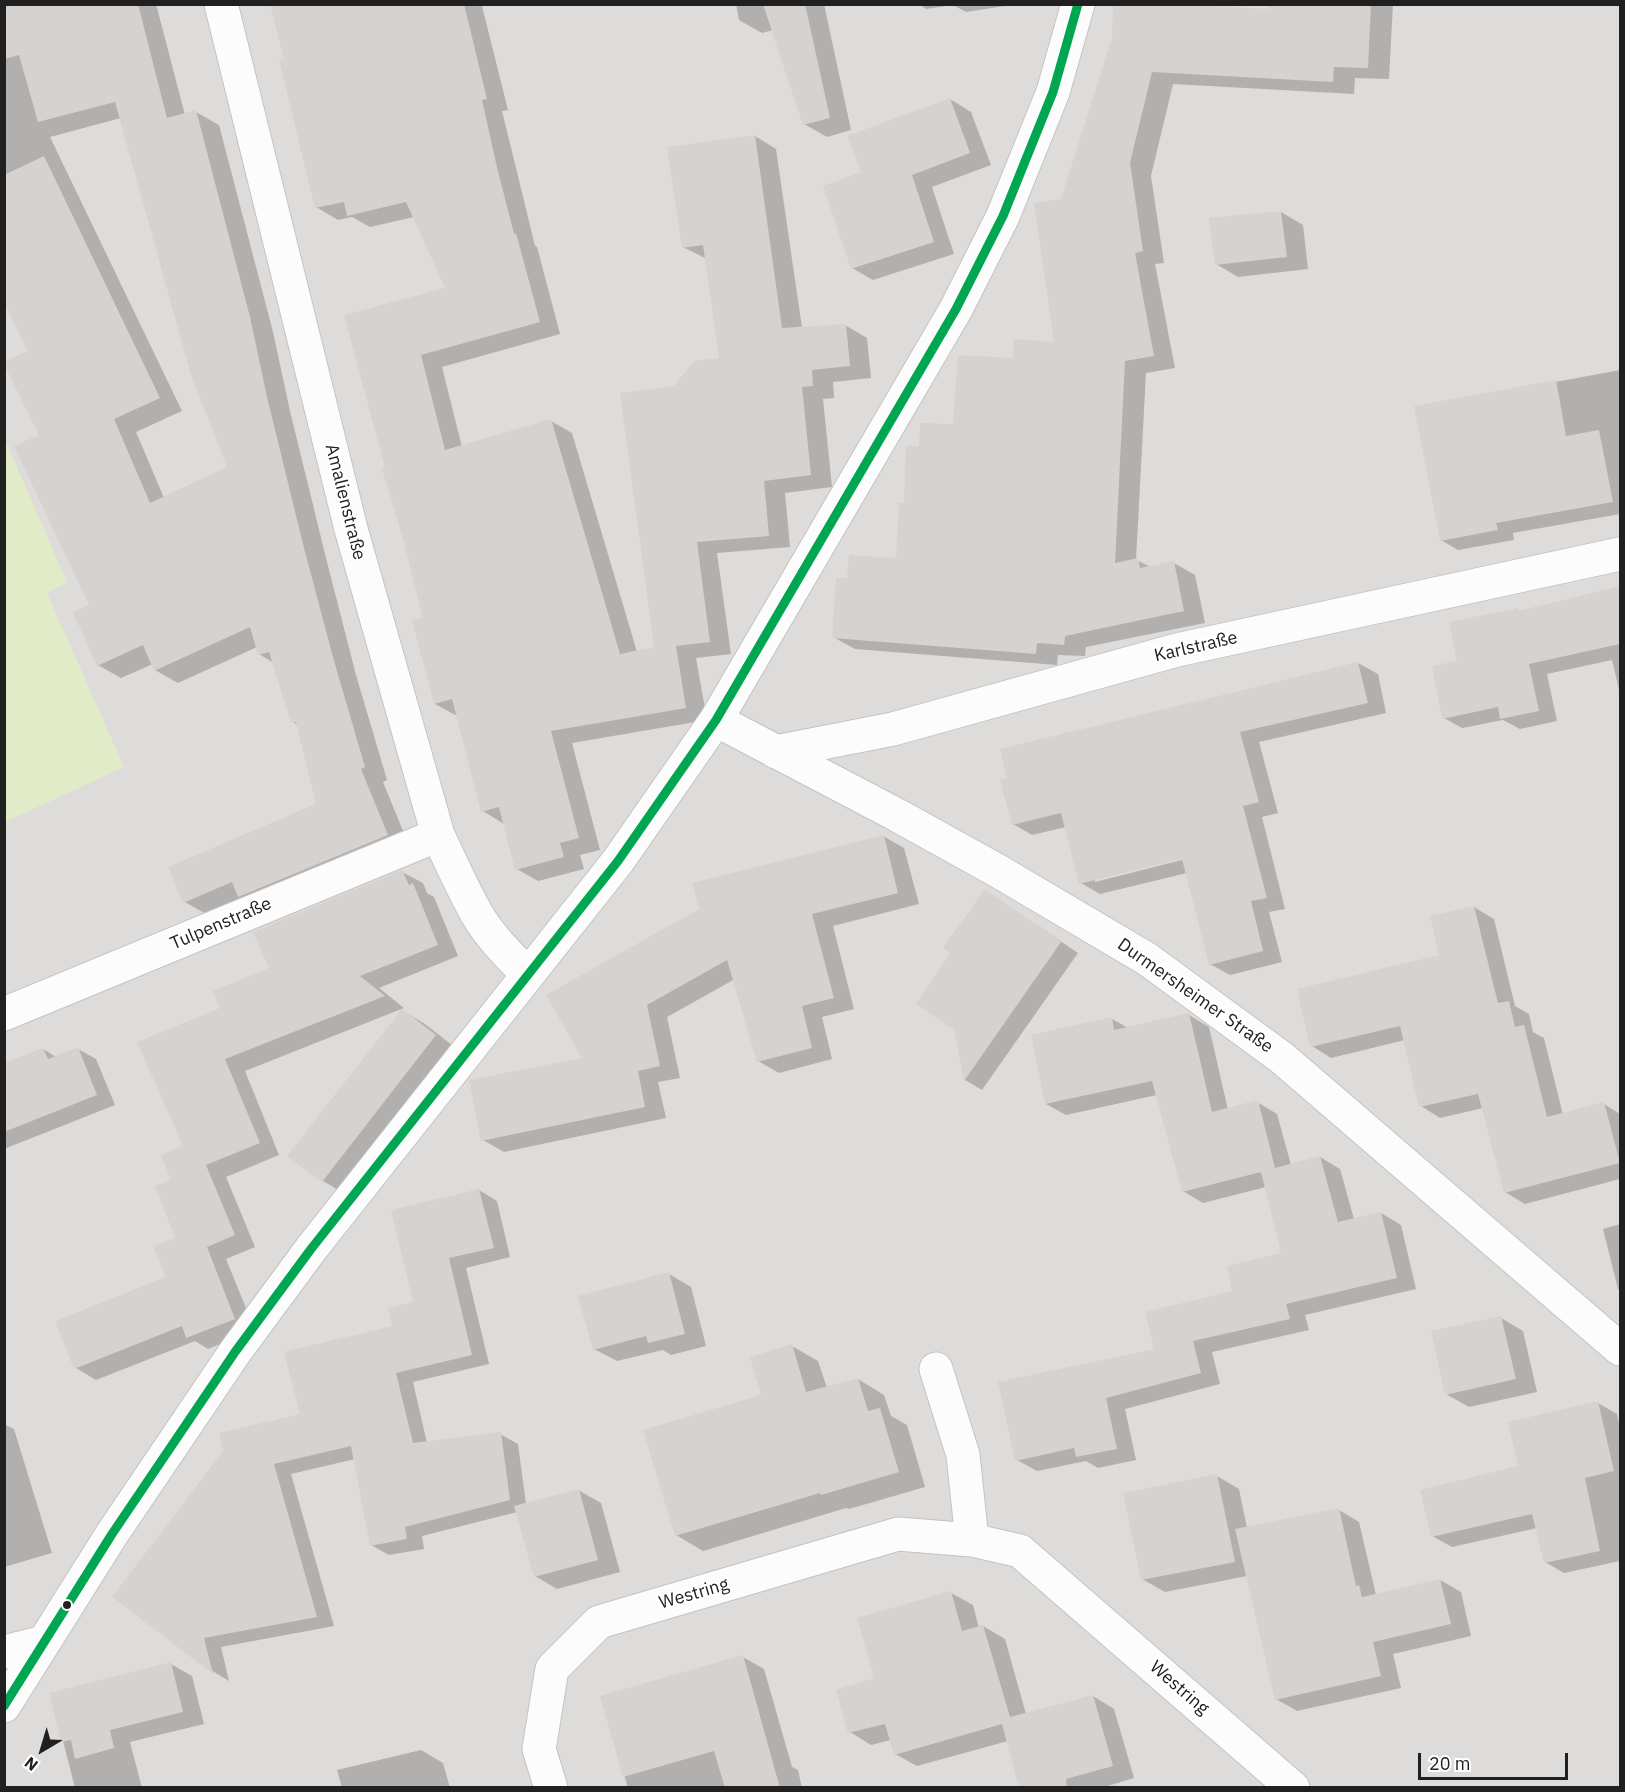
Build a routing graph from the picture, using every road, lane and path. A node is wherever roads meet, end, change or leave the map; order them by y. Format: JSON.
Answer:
{"nodes":[{"id":1,"x":221,"y":4,"type":"edge"},
{"id":2,"x":1078,"y":4,"type":"edge"},
{"id":3,"x":1620,"y":554,"type":"edge"},
{"id":4,"x":716,"y":720,"type":"junction"},
{"id":5,"x":776,"y":753,"type":"junction"},
{"id":6,"x":438,"y":835,"type":"junction"},
{"id":7,"x":527,"y":974,"type":"junction"},
{"id":8,"x":4,"y":1014,"type":"edge"},
{"id":9,"x":1620,"y":1349,"type":"edge"},
{"id":10,"x":936,"y":1369,"type":"dead end"},
{"id":11,"x":972,"y":1540,"type":"junction"},
{"id":12,"x":44,"y":1642,"type":"junction"},
{"id":13,"x":4,"y":1652,"type":"edge"},
{"id":14,"x":4,"y":1706,"type":"edge"},
{"id":15,"x":551,"y":1788,"type":"edge"},
{"id":16,"x":1293,"y":1788,"type":"edge"}],
"edges":[{"from":1,"to":6,"type":"street","name":"Amalienstraße"},
{"from":2,"to":4,"type":"street"},
{"from":3,"to":5,"type":"street","name":"Karlstraße"},
{"from":4,"to":5,"type":"street","name":"Durmersheimer Straße"},
{"from":4,"to":7,"type":"street"},
{"from":5,"to":9,"type":"street","name":"Durmersheimer Straße"},
{"from":6,"to":7,"type":"street","name":"Amalienstraße"},
{"from":6,"to":8,"type":"street","name":"Tulpenstraße"},
{"from":7,"to":12,"type":"street"},
{"from":10,"to":11,"type":"street"},
{"from":11,"to":15,"type":"street","name":"Westring"},
{"from":11,"to":16,"type":"street","name":"Westring"},
{"from":12,"to":13,"type":"street"},
{"from":12,"to":14,"type":"street"}]}
